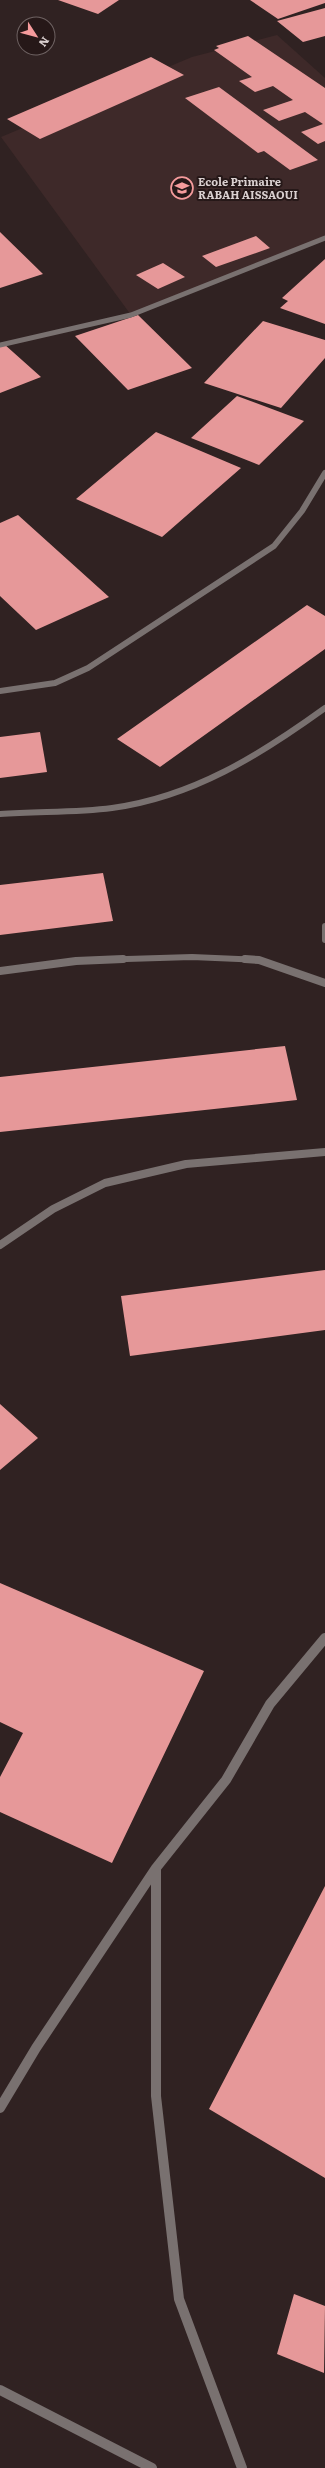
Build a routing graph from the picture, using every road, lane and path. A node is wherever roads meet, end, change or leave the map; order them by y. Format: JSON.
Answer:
{"nodes":[{"id":1,"x":325,"y":238,"type":"edge"},
{"id":2,"x":0,"y":345,"type":"edge"},
{"id":3,"x":325,"y":473,"type":"edge"},
{"id":4,"x":0,"y":691,"type":"edge"},
{"id":5,"x":325,"y":708,"type":"edge"},
{"id":6,"x":0,"y":814,"type":"edge"},
{"id":7,"x":325,"y":926,"type":"edge"},
{"id":8,"x":325,"y":940,"type":"edge"},
{"id":9,"x":0,"y":971,"type":"edge"},
{"id":10,"x":325,"y":983,"type":"edge"},
{"id":11,"x":325,"y":1152,"type":"edge"},
{"id":12,"x":0,"y":1245,"type":"edge"},
{"id":13,"x":325,"y":1638,"type":"edge"},
{"id":14,"x":156,"y":1868,"type":"junction"},
{"id":15,"x":0,"y":2108,"type":"edge"},
{"id":16,"x":0,"y":2390,"type":"edge"},
{"id":17,"x":152,"y":2468,"type":"edge"},
{"id":18,"x":242,"y":2468,"type":"edge"}],
"edges":[{"from":1,"to":2,"type":"street"},
{"from":3,"to":4,"type":"street"},
{"from":5,"to":6,"type":"street"},
{"from":7,"to":8,"type":"street"},
{"from":9,"to":10,"type":"street"},
{"from":11,"to":12,"type":"street"},
{"from":13,"to":14,"type":"street"},
{"from":14,"to":15,"type":"street"},
{"from":14,"to":18,"type":"street"},
{"from":16,"to":17,"type":"street"}]}
